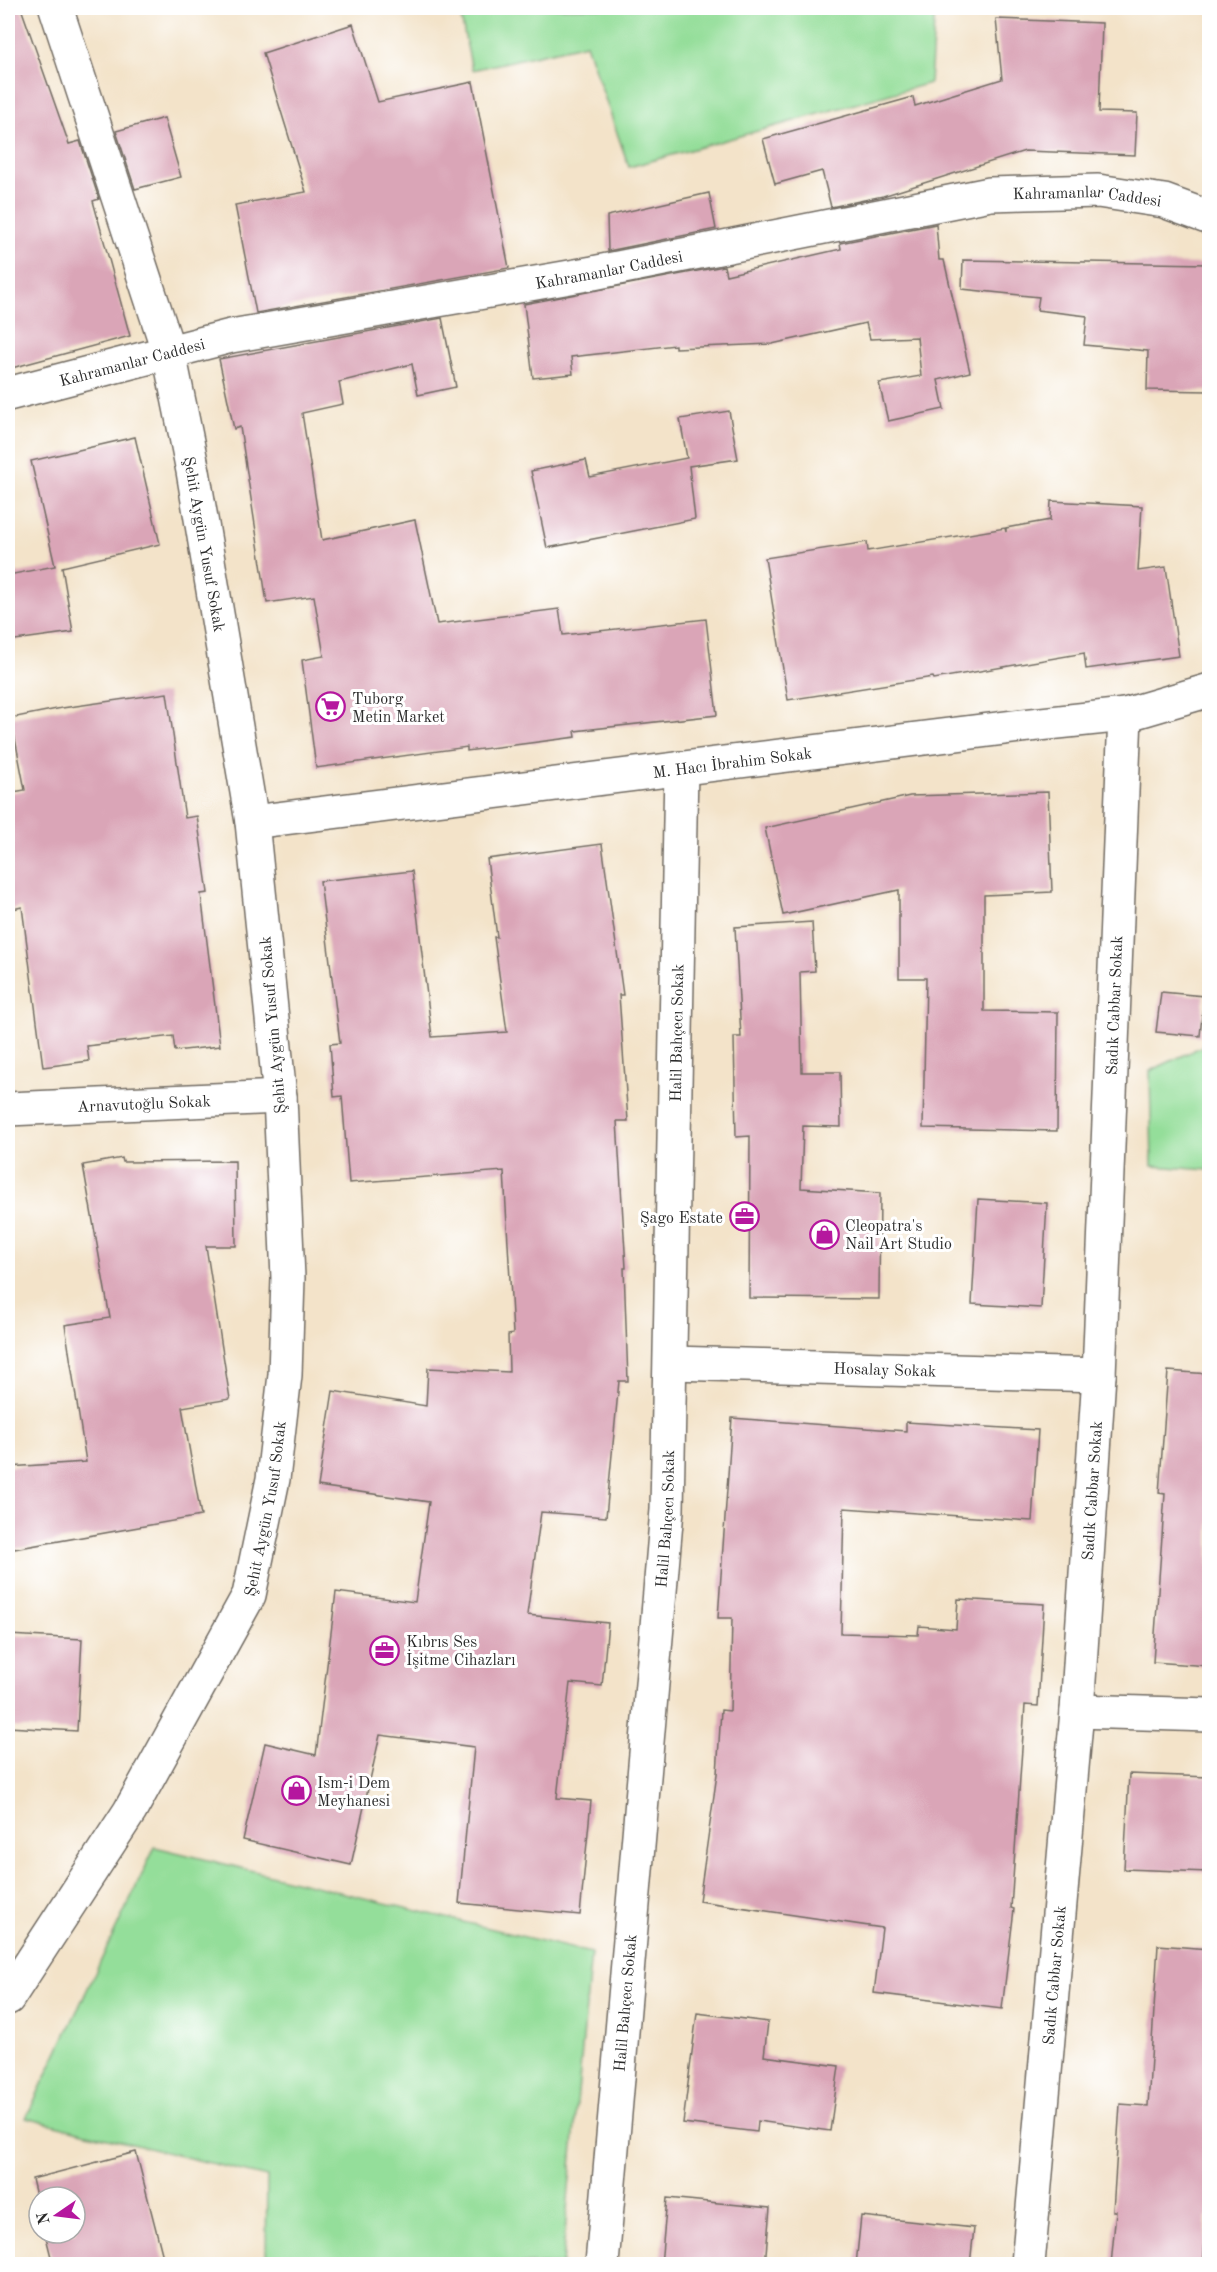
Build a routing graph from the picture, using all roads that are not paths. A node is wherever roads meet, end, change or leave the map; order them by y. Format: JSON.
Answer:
{"nodes":[{"id":1,"x":56,"y":8,"type":"edge"},
{"id":2,"x":1209,"y":218,"type":"edge"},
{"id":3,"x":169,"y":352,"type":"junction"},
{"id":4,"x":8,"y":394,"type":"edge"},
{"id":5,"x":1209,"y":690,"type":"edge"},
{"id":6,"x":1125,"y":716,"type":"junction"},
{"id":7,"x":681,"y":768,"type":"junction"},
{"id":8,"x":252,"y":822,"type":"junction"},
{"id":9,"x":280,"y":1097,"type":"junction"},
{"id":10,"x":8,"y":1109,"type":"edge"},
{"id":11,"x":671,"y":1363,"type":"junction"},
{"id":12,"x":1099,"y":1375,"type":"junction"},
{"id":13,"x":1077,"y":1711,"type":"junction"},
{"id":14,"x":1209,"y":1715,"type":"edge"},
{"id":15,"x":8,"y":1998,"type":"edge"},
{"id":16,"x":602,"y":2265,"type":"edge"},
{"id":17,"x":1028,"y":2265,"type":"edge"}],
"edges":[{"from":1,"to":3,"type":"street","name":"Şehit Aygün Yusuf Sokak"},
{"from":2,"to":3,"type":"street","name":"Kahramanlar Caddesi"},
{"from":3,"to":4,"type":"street","name":"Kahramanlar Caddesi"},
{"from":3,"to":8,"type":"street","name":"Şehit Aygün Yusuf Sokak"},
{"from":5,"to":6,"type":"street","name":"M. Hacı İbrahim Sokak"},
{"from":6,"to":7,"type":"street","name":"M. Hacı İbrahim Sokak"},
{"from":6,"to":12,"type":"street","name":"Sadık Cabbar Sokak"},
{"from":7,"to":8,"type":"street","name":"M. Hacı İbrahim Sokak"},
{"from":7,"to":11,"type":"street","name":"Halil Bahçecı Sokak"},
{"from":8,"to":9,"type":"street","name":"Şehit Aygün Yusuf Sokak"},
{"from":9,"to":10,"type":"street","name":"Arnavutoğlu Sokak"},
{"from":9,"to":15,"type":"street","name":"Şehit Aygün Yusuf Sokak"},
{"from":11,"to":12,"type":"street","name":"Hosalay Sokak"},
{"from":11,"to":16,"type":"street","name":"Halil Bahçecı Sokak"},
{"from":12,"to":13,"type":"street","name":"Sadık Cabbar Sokak"},
{"from":13,"to":14,"type":"street"},
{"from":13,"to":17,"type":"street","name":"Sadık Cabbar Sokak"}]}
